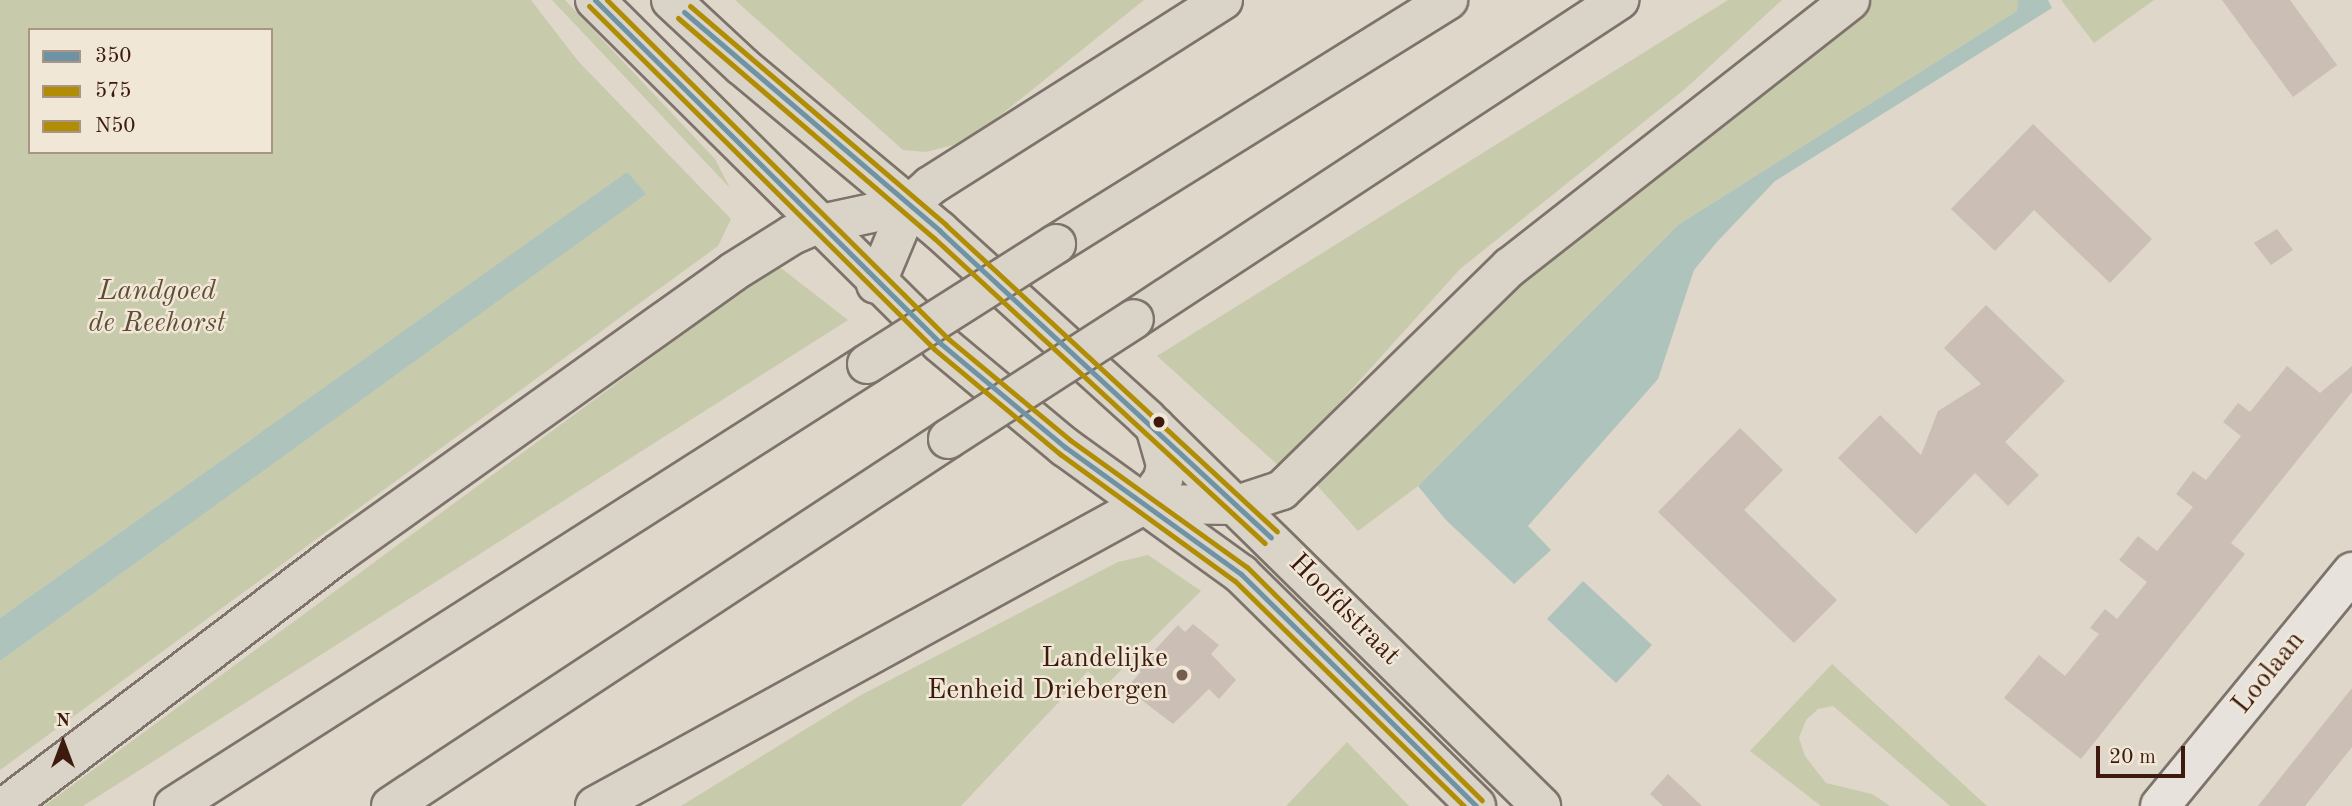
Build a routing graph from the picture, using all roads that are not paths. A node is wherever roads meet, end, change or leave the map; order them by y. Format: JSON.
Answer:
{"nodes":[{"id":1,"x":595,"y":0,"type":"edge"},
{"id":2,"x":671,"y":0,"type":"edge"},
{"id":3,"x":1223,"y":0,"type":"edge"},
{"id":4,"x":1448,"y":0,"type":"edge"},
{"id":5,"x":1619,"y":0,"type":"edge"},
{"id":6,"x":1850,"y":0,"type":"edge"},
{"id":7,"x":909,"y":205,"type":"junction"},
{"id":8,"x":816,"y":226,"type":"junction"},
{"id":9,"x":876,"y":284,"type":"junction"},
{"id":10,"x":1154,"y":426,"type":"junction"},
{"id":11,"x":1145,"y":504,"type":"junction"},
{"id":12,"x":1250,"y":517,"type":"junction"},
{"id":13,"x":2352,"y":572,"type":"edge"},
{"id":14,"x":6,"y":806,"type":"edge"},
{"id":15,"x":174,"y":806,"type":"edge"},
{"id":16,"x":391,"y":806,"type":"edge"},
{"id":17,"x":595,"y":806,"type":"edge"},
{"id":18,"x":1476,"y":806,"type":"edge"},
{"id":19,"x":1542,"y":806,"type":"edge"},
{"id":20,"x":2160,"y":806,"type":"edge"}],
"edges":[{"from":1,"to":8,"type":"main road","name":"Hoofdstraat"},
{"from":2,"to":7,"type":"main road","name":"Hoofdstraat"},
{"from":3,"to":7,"type":"main road"},
{"from":4,"to":15,"type":"main road","bridge":true},
{"from":5,"to":16,"type":"main road","bridge":true},
{"from":6,"to":12,"type":"main road"},
{"from":7,"to":8,"type":"main road"},
{"from":7,"to":9,"type":"main road"},
{"from":7,"to":10,"type":"main road","name":"Hoofdstraat"},
{"from":8,"to":9,"type":"main road","name":"Hoofdstraat"},
{"from":8,"to":14,"type":"main road"},
{"from":9,"to":11,"type":"main road","name":"Hoofdstraat"},
{"from":10,"to":11,"type":"main road"},
{"from":10,"to":12,"type":"main road","name":"Hoofdstraat"},
{"from":11,"to":12,"type":"main road"},
{"from":11,"to":17,"type":"main road"},
{"from":11,"to":18,"type":"main road","name":"Hoofdstraat"},
{"from":12,"to":19,"type":"main road","name":"Hoofdstraat"},
{"from":13,"to":20,"type":"street","name":"Loolaan"}]}
